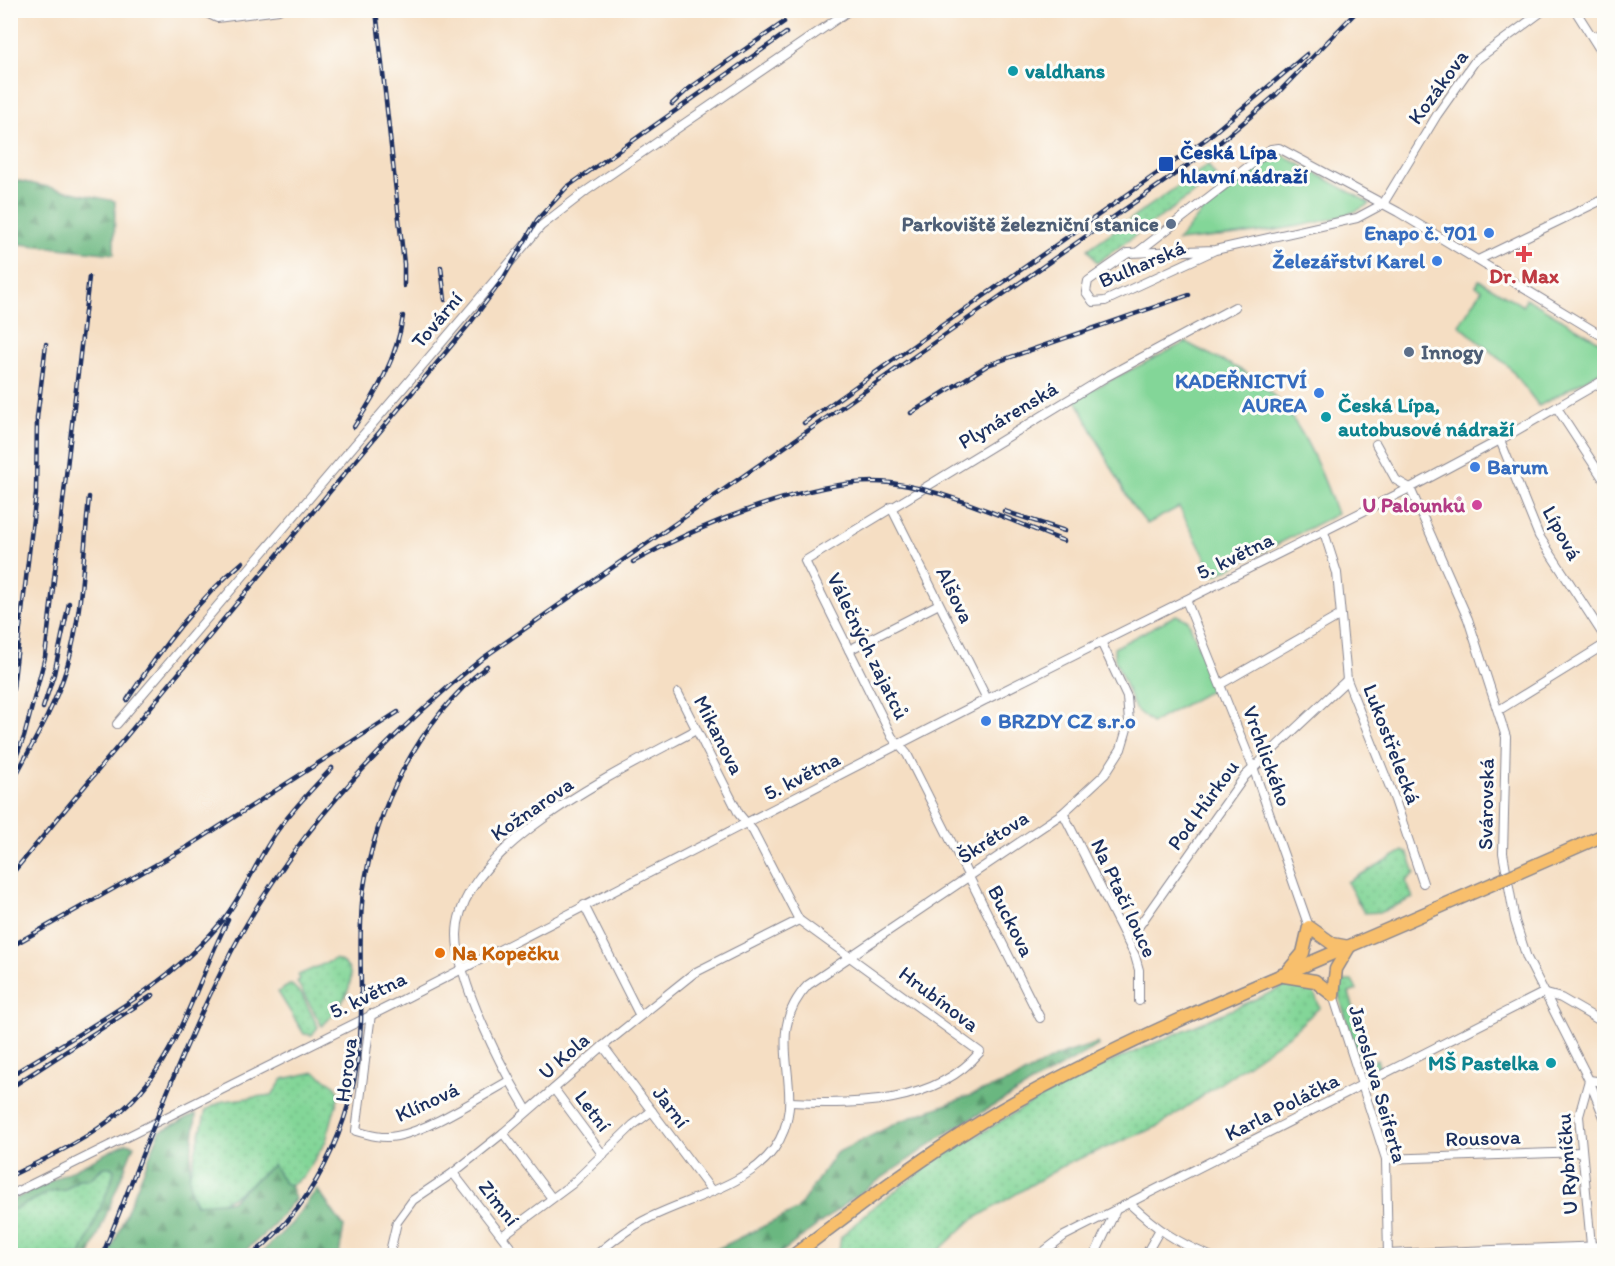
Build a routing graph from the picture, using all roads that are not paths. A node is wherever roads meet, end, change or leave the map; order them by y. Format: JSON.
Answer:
{"nodes":[{"id":1,"x":200,"y":10,"type":"edge"},
{"id":2,"x":279,"y":10,"type":"edge"},
{"id":3,"x":850,"y":10,"type":"edge"},
{"id":4,"x":1544,"y":10,"type":"edge"},
{"id":5,"x":1575,"y":10,"type":"edge"},
{"id":6,"x":1605,"y":32,"type":"edge"},
{"id":7,"x":1593,"y":38,"type":"junction"},
{"id":8,"x":1605,"y":56,"type":"edge"},
{"id":9,"x":1605,"y":199,"type":"edge"},
{"id":10,"x":1383,"y":204,"type":"junction"},
{"id":11,"x":1215,"y":250,"type":"junction"},
{"id":12,"x":1138,"y":252,"type":"junction"},
{"id":13,"x":1478,"y":260,"type":"junction"},
{"id":14,"x":1235,"y":307,"type":"dead end"},
{"id":15,"x":1605,"y":337,"type":"edge"},
{"id":16,"x":1605,"y":380,"type":"edge"},
{"id":17,"x":1557,"y":408,"type":"junction"},
{"id":18,"x":1500,"y":441,"type":"junction"},
{"id":19,"x":1376,"y":444,"type":"dead end"},
{"id":20,"x":1605,"y":480,"type":"edge"},
{"id":21,"x":1410,"y":488,"type":"junction"},
{"id":22,"x":891,"y":507,"type":"junction"},
{"id":23,"x":1324,"y":532,"type":"junction"},
{"id":24,"x":805,"y":561,"type":"joint"},
{"id":25,"x":1186,"y":600,"type":"junction"},
{"id":26,"x":939,"y":604,"type":"junction"},
{"id":27,"x":1339,"y":616,"type":"junction"},
{"id":28,"x":1605,"y":636,"type":"edge"},
{"id":29,"x":1102,"y":644,"type":"junction"},
{"id":30,"x":1605,"y":645,"type":"edge"},
{"id":31,"x":849,"y":650,"type":"junction"},
{"id":32,"x":1347,"y":680,"type":"junction"},
{"id":33,"x":1221,"y":684,"type":"junction"},
{"id":34,"x":678,"y":693,"type":"dead end"},
{"id":35,"x":987,"y":699,"type":"junction"},
{"id":36,"x":1499,"y":710,"type":"junction"},
{"id":37,"x":117,"y":724,"type":"dead end"},
{"id":38,"x":696,"y":730,"type":"junction"},
{"id":39,"x":899,"y":747,"type":"junction"},
{"id":40,"x":1253,"y":767,"type":"junction"},
{"id":41,"x":1063,"y":813,"type":"junction"},
{"id":42,"x":747,"y":824,"type":"junction"},
{"id":43,"x":1605,"y":835,"type":"edge"},
{"id":44,"x":968,"y":875,"type":"junction"},
{"id":45,"x":1423,"y":883,"type":"dead end"},
{"id":46,"x":584,"y":905,"type":"junction"},
{"id":47,"x":799,"y":920,"type":"junction"},
{"id":48,"x":1309,"y":927,"type":"junction"},
{"id":49,"x":1126,"y":939,"type":"junction"},
{"id":50,"x":1349,"y":947,"type":"junction"},
{"id":51,"x":852,"y":957,"type":"junction"},
{"id":52,"x":460,"y":969,"type":"junction"},
{"id":53,"x":1283,"y":975,"type":"junction"},
{"id":54,"x":1543,"y":993,"type":"junction"},
{"id":55,"x":1333,"y":994,"type":"junction"},
{"id":56,"x":1139,"y":1001,"type":"dead end"},
{"id":57,"x":371,"y":1014,"type":"junction"},
{"id":58,"x":640,"y":1016,"type":"junction"},
{"id":59,"x":1040,"y":1018,"type":"dead end"},
{"id":60,"x":1605,"y":1023,"type":"edge"},
{"id":61,"x":603,"y":1046,"type":"junction"},
{"id":62,"x":1589,"y":1080,"type":"junction"},
{"id":63,"x":509,"y":1081,"type":"junction"},
{"id":64,"x":1605,"y":1082,"type":"edge"},
{"id":65,"x":1362,"y":1086,"type":"junction"},
{"id":66,"x":554,"y":1089,"type":"junction"},
{"id":67,"x":790,"y":1102,"type":"junction"},
{"id":68,"x":527,"y":1110,"type":"junction"},
{"id":69,"x":652,"y":1111,"type":"junction"},
{"id":70,"x":1605,"y":1117,"type":"edge"},
{"id":71,"x":356,"y":1131,"type":"joint"},
{"id":72,"x":504,"y":1133,"type":"junction"},
{"id":73,"x":1582,"y":1152,"type":"junction"},
{"id":74,"x":603,"y":1155,"type":"junction"},
{"id":75,"x":1386,"y":1159,"type":"junction"},
{"id":76,"x":453,"y":1173,"type":"junction"},
{"id":77,"x":711,"y":1190,"type":"junction"},
{"id":78,"x":10,"y":1195,"type":"edge"},
{"id":79,"x":551,"y":1197,"type":"junction"},
{"id":80,"x":1130,"y":1204,"type":"junction"},
{"id":81,"x":1115,"y":1212,"type":"junction"},
{"id":82,"x":1159,"y":1230,"type":"junction"},
{"id":83,"x":502,"y":1236,"type":"junction"},
{"id":84,"x":1605,"y":1246,"type":"edge"},
{"id":85,"x":1592,"y":1251,"type":"edge"},
{"id":86,"x":1539,"y":1253,"type":"edge"},
{"id":87,"x":1388,"y":1255,"type":"edge"},
{"id":88,"x":389,"y":1256,"type":"edge"},
{"id":89,"x":517,"y":1256,"type":"edge"},
{"id":90,"x":595,"y":1256,"type":"edge"},
{"id":91,"x":793,"y":1256,"type":"edge"},
{"id":92,"x":1038,"y":1256,"type":"edge"},
{"id":93,"x":1094,"y":1256,"type":"edge"},
{"id":94,"x":1145,"y":1256,"type":"edge"},
{"id":95,"x":1209,"y":1256,"type":"edge"},
{"id":96,"x":1333,"y":1256,"type":"edge"}],
"edges":[{"from":1,"to":2,"type":"street"},
{"from":3,"to":37,"type":"street","name":"Tovární"},
{"from":4,"to":10,"type":"street","name":"Kozákova"},
{"from":5,"to":7,"type":"street"},
{"from":6,"to":7,"type":"street"},
{"from":7,"to":8,"type":"street"},
{"from":9,"to":13,"type":"street"},
{"from":10,"to":11,"type":"street","name":"Bulharská"},
{"from":10,"to":12,"type":"street","name":"Bulharská"},
{"from":10,"to":13,"type":"street","name":"Bulharská"},
{"from":11,"to":12,"type":"street","name":"Bulharská"},
{"from":11,"to":12,"type":"street","name":"Bulharská"},
{"from":13,"to":15,"type":"street","name":"Bulharská"},
{"from":14,"to":22,"type":"street","name":"Plynárenská"},
{"from":16,"to":17,"type":"street","name":"5. května"},
{"from":17,"to":18,"type":"street","name":"5. května"},
{"from":17,"to":20,"type":"street"},
{"from":18,"to":21,"type":"street","name":"5. května"},
{"from":18,"to":28,"type":"street","name":"Lípová"},
{"from":19,"to":21,"type":"street"},
{"from":21,"to":23,"type":"street","name":"5. května"},
{"from":21,"to":36,"type":"street","name":"Svárovská"},
{"from":22,"to":24,"type":"street","name":"Plynárenská"},
{"from":22,"to":26,"type":"street","name":"Alšova"},
{"from":23,"to":25,"type":"street","name":"5. května"},
{"from":23,"to":27,"type":"street","name":"Lukostřelecká"},
{"from":24,"to":31,"type":"street","name":"Válečných zajatců"},
{"from":25,"to":29,"type":"street","name":"5. května"},
{"from":25,"to":33,"type":"street","name":"Vrchlického"},
{"from":26,"to":31,"type":"street"},
{"from":26,"to":35,"type":"street","name":"Alšova"},
{"from":27,"to":32,"type":"street","name":"Lukostřelecká"},
{"from":27,"to":33,"type":"street"},
{"from":29,"to":35,"type":"street","name":"5. května"},
{"from":29,"to":41,"type":"street","name":"Škrétova"},
{"from":30,"to":36,"type":"street"},
{"from":31,"to":39,"type":"street","name":"Válečných zajatců"},
{"from":32,"to":40,"type":"street","name":"Pod Hůrkou"},
{"from":32,"to":45,"type":"street","name":"Lukostřelecká"},
{"from":33,"to":40,"type":"street","name":"Vrchlického"},
{"from":34,"to":38,"type":"street","name":"Mikanova"},
{"from":35,"to":39,"type":"street","name":"5. května"},
{"from":36,"to":54,"type":"street","name":"Svárovská"},
{"from":38,"to":42,"type":"street","name":"Mikanova"},
{"from":38,"to":52,"type":"street","name":"Kožnarova"},
{"from":39,"to":42,"type":"street","name":"5. května"},
{"from":39,"to":44,"type":"street","name":"Buckova"},
{"from":40,"to":48,"type":"street","name":"Vrchlického"},
{"from":40,"to":49,"type":"street","name":"Pod Hůrkou"},
{"from":41,"to":44,"type":"street","name":"Škrétova"},
{"from":41,"to":49,"type":"street","name":"Na Ptačí louce"},
{"from":42,"to":46,"type":"street","name":"5. května"},
{"from":42,"to":47,"type":"street","name":"Hrubínova"},
{"from":43,"to":50,"type":"main road","bridge":true},
{"from":44,"to":51,"type":"street","name":"Škrétova"},
{"from":44,"to":59,"type":"street","name":"Buckova"},
{"from":46,"to":52,"type":"street","name":"5. května"},
{"from":46,"to":58,"type":"street"},
{"from":47,"to":51,"type":"street","name":"Hrubínova"},
{"from":47,"to":58,"type":"street","name":"U Kola"},
{"from":48,"to":50,"type":"main road"},
{"from":48,"to":53,"type":"main road"},
{"from":49,"to":56,"type":"street","name":"Na Ptačí louce"},
{"from":50,"to":53,"type":"main road"},
{"from":50,"to":55,"type":"main road"},
{"from":51,"to":67,"type":"street","name":"Škrétova"},
{"from":51,"to":67,"type":"street","name":"Hrubínova"},
{"from":52,"to":57,"type":"street","name":"5. května"},
{"from":52,"to":63,"type":"street"},
{"from":53,"to":55,"type":"main road"},
{"from":53,"to":91,"type":"main road"},
{"from":54,"to":60,"type":"street"},
{"from":54,"to":62,"type":"street","name":"Svárovská"},
{"from":54,"to":65,"type":"street","name":"Karla Poláčka"},
{"from":55,"to":65,"type":"street","name":"Jaroslava Seiferta"},
{"from":57,"to":71,"type":"street","name":"Horova"},
{"from":57,"to":78,"type":"street","name":"5. května"},
{"from":58,"to":61,"type":"street","name":"U Kola"},
{"from":61,"to":66,"type":"street","name":"U Kola"},
{"from":61,"to":69,"type":"street","name":"Jarní"},
{"from":62,"to":64,"type":"street"},
{"from":62,"to":70,"type":"street","name":"Svárovská"},
{"from":62,"to":73,"type":"street","name":"U Rybníčku"},
{"from":63,"to":68,"type":"street"},
{"from":63,"to":71,"type":"street","name":"Klínová"},
{"from":65,"to":75,"type":"street","name":"Jaroslava Seiferta"},
{"from":65,"to":80,"type":"street","name":"Karla Poláčka"},
{"from":66,"to":68,"type":"street","name":"U Kola"},
{"from":66,"to":74,"type":"street","name":"Letní"},
{"from":67,"to":77,"type":"street"},
{"from":68,"to":72,"type":"street","name":"U Kola"},
{"from":69,"to":74,"type":"street"},
{"from":69,"to":77,"type":"street","name":"Jarní"},
{"from":72,"to":76,"type":"street","name":"U Kola"},
{"from":72,"to":79,"type":"street"},
{"from":73,"to":75,"type":"street","name":"Rousova"},
{"from":73,"to":85,"type":"street","name":"U Rybníčku"},
{"from":74,"to":79,"type":"street"},
{"from":75,"to":87,"type":"street","name":"Jaroslava Seiferta"},
{"from":76,"to":83,"type":"street","name":"Zimní"},
{"from":76,"to":88,"type":"street","name":"U Kola"},
{"from":77,"to":90,"type":"street"},
{"from":79,"to":83,"type":"street"},
{"from":80,"to":81,"type":"street","name":"Karla Poláčka"},
{"from":80,"to":82,"type":"street"},
{"from":81,"to":92,"type":"street","name":"Karla Poláčka"},
{"from":81,"to":93,"type":"street"},
{"from":82,"to":94,"type":"street"},
{"from":82,"to":95,"type":"street"},
{"from":83,"to":89,"type":"street","name":"Zimní"},
{"from":84,"to":85,"type":"street"},
{"from":85,"to":86,"type":"street"},
{"from":86,"to":87,"type":"street"},
{"from":87,"to":96,"type":"street"}]}
